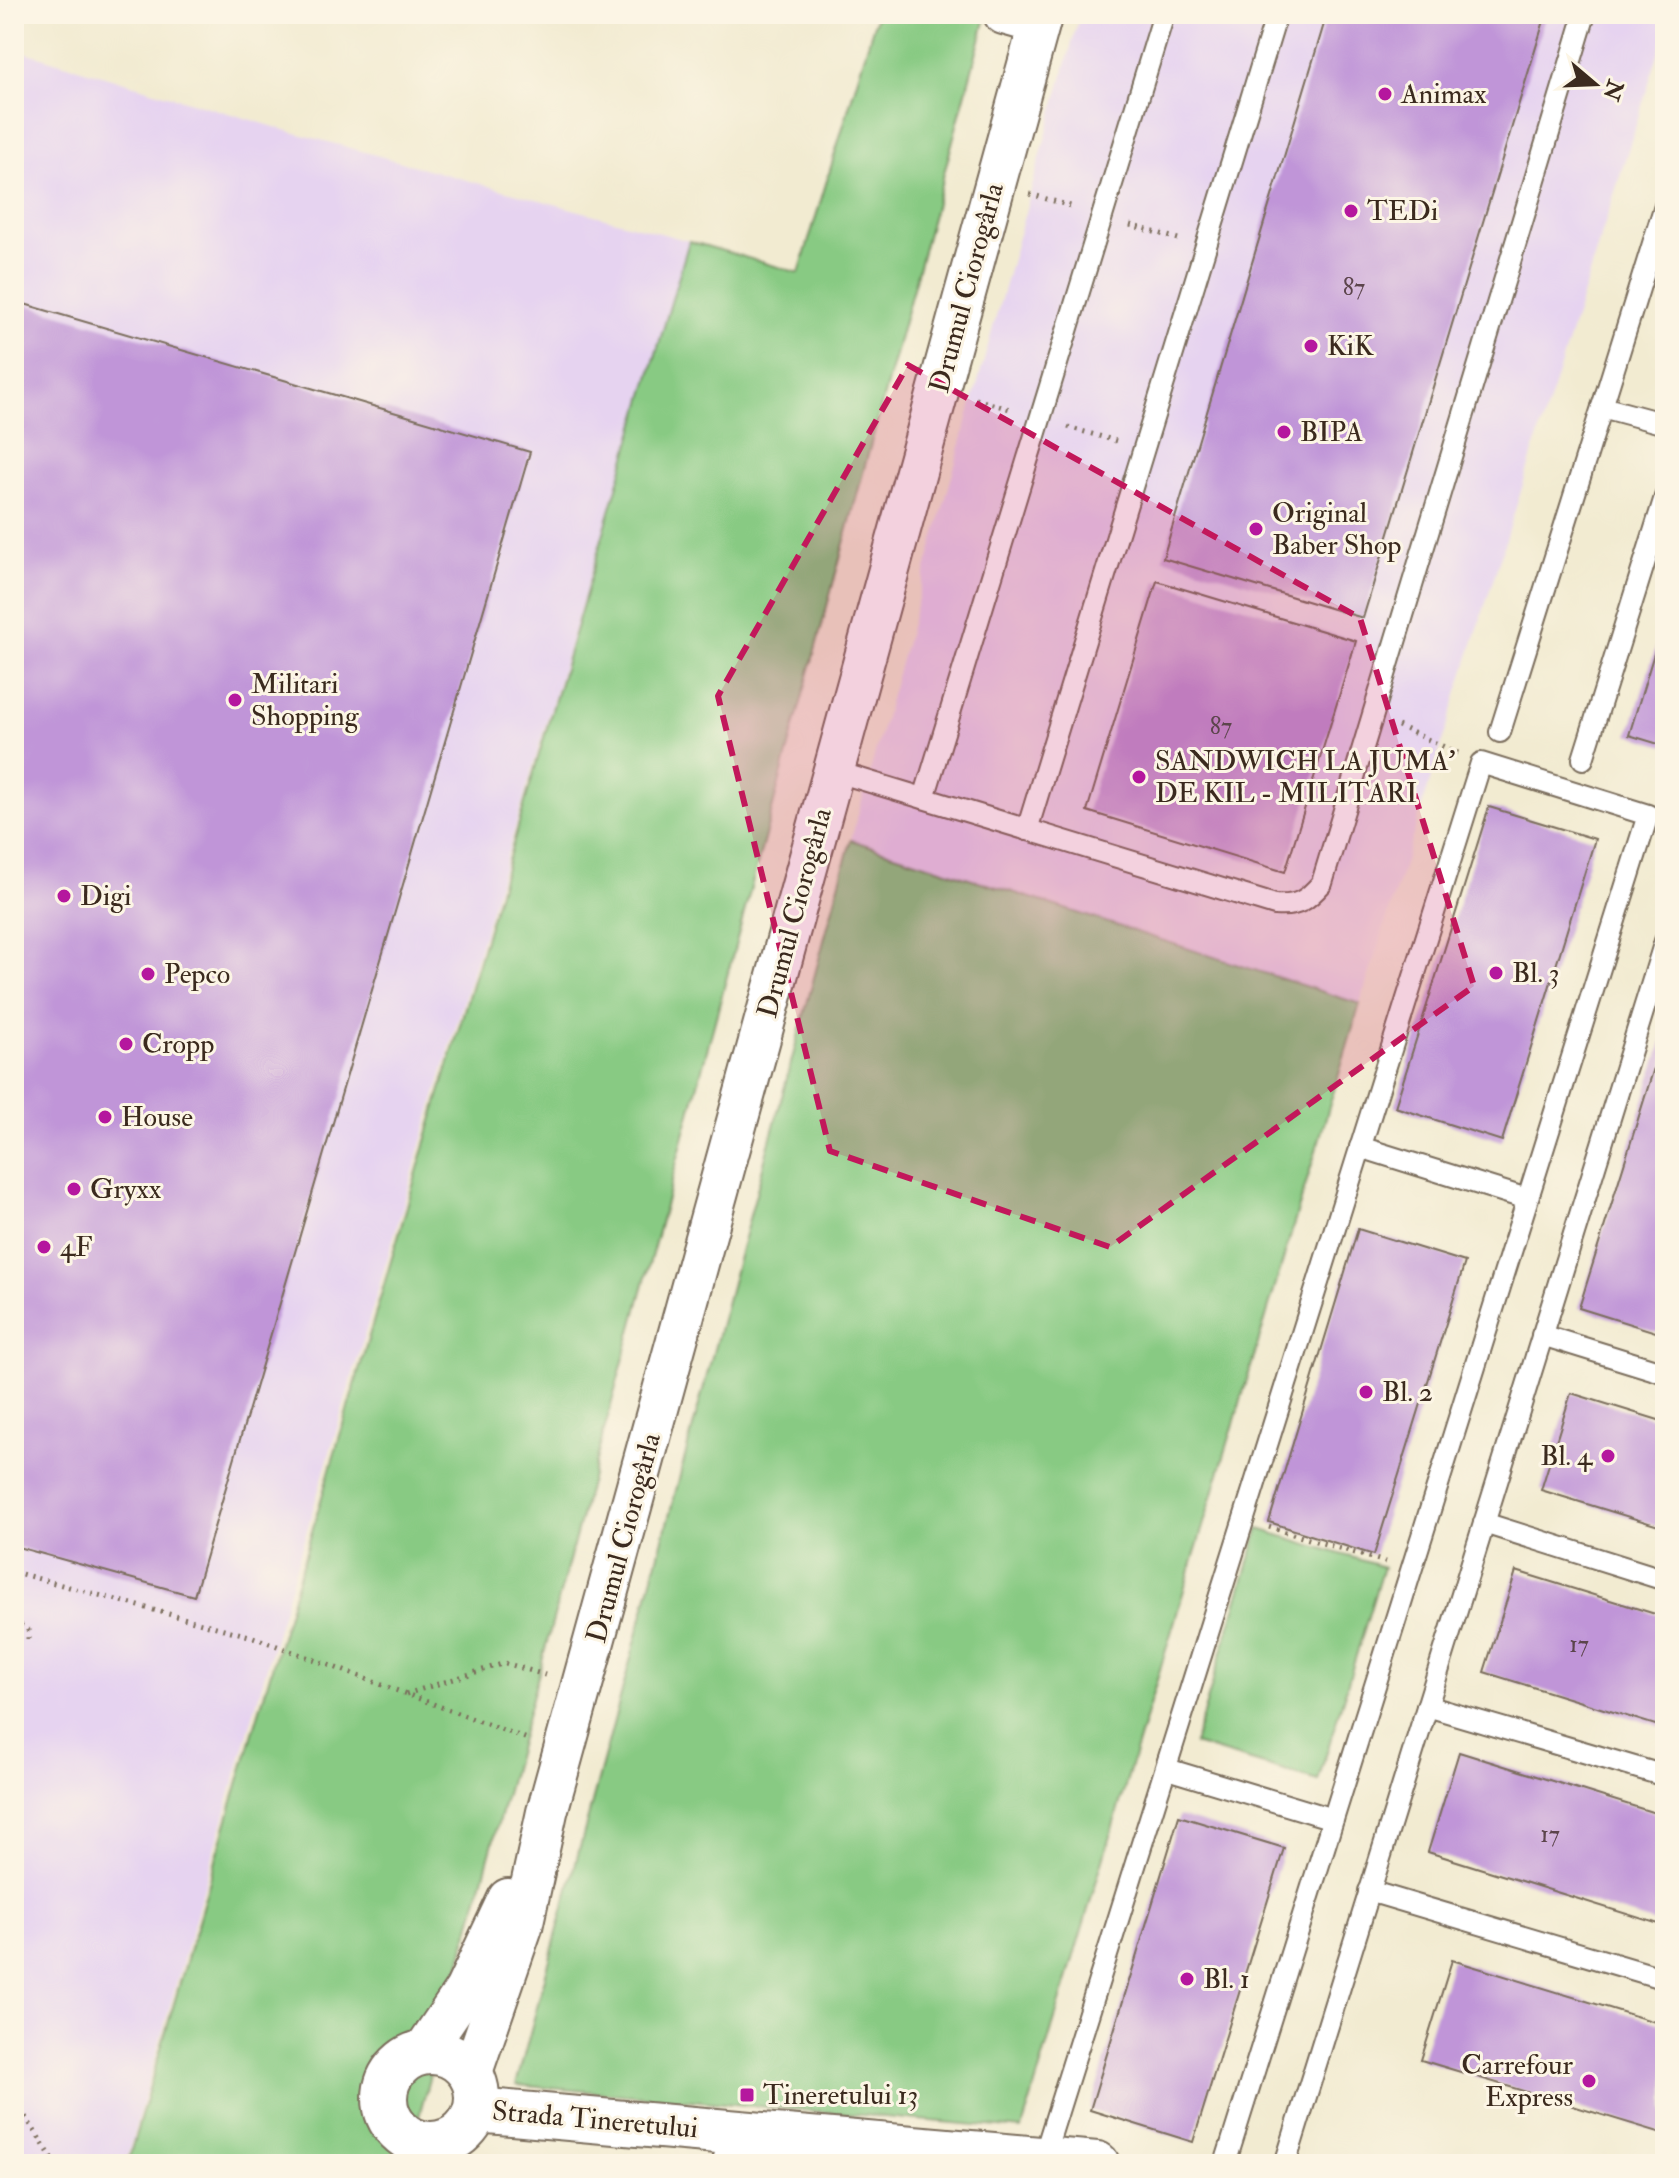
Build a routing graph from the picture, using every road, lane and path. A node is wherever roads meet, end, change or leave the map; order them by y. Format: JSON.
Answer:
{"nodes":[{"id":1,"x":1164,"y":14,"type":"edge"},
{"id":2,"x":1277,"y":14,"type":"edge"},
{"id":3,"x":1585,"y":14,"type":"edge"},
{"id":4,"x":1028,"y":17,"type":"edge"},
{"id":5,"x":1665,"y":205,"type":"edge"},
{"id":6,"x":1602,"y":407,"type":"junction"},
{"id":7,"x":1665,"y":424,"type":"edge"},
{"id":8,"x":1665,"y":497,"type":"edge"},
{"id":9,"x":1373,"y":715,"type":"junction"},
{"id":10,"x":1500,"y":732,"type":"dead end"},
{"id":11,"x":1583,"y":759,"type":"dead end"},
{"id":12,"x":1481,"y":763,"type":"junction"},
{"id":13,"x":834,"y":771,"type":"junction"},
{"id":14,"x":924,"y":798,"type":"junction"},
{"id":15,"x":1027,"y":830,"type":"junction"},
{"id":16,"x":1665,"y":941,"type":"edge"},
{"id":17,"x":1360,"y":1147,"type":"junction"},
{"id":18,"x":1527,"y":1199,"type":"junction"},
{"id":19,"x":1542,"y":1335,"type":"junction"},
{"id":20,"x":1665,"y":1373,"type":"edge"},
{"id":21,"x":1245,"y":1519,"type":"junction"},
{"id":22,"x":1484,"y":1523,"type":"junction"},
{"id":23,"x":1412,"y":1570,"type":"junction"},
{"id":24,"x":14,"y":1572,"type":"edge"},
{"id":25,"x":1665,"y":1580,"type":"edge"},
{"id":26,"x":14,"y":1621,"type":"edge"},
{"id":27,"x":28,"y":1639,"type":"dead end"},
{"id":28,"x":584,"y":1687,"type":"junction"},
{"id":29,"x":405,"y":1695,"type":"junction"},
{"id":30,"x":1427,"y":1706,"type":"junction"},
{"id":31,"x":566,"y":1753,"type":"junction"},
{"id":32,"x":1167,"y":1769,"type":"junction"},
{"id":33,"x":1665,"y":1776,"type":"edge"},
{"id":34,"x":547,"y":1812,"type":"junction"},
{"id":35,"x":1333,"y":1819,"type":"junction"},
{"id":36,"x":1369,"y":1891,"type":"junction"},
{"id":37,"x":1665,"y":1979,"type":"edge"},
{"id":38,"x":423,"y":2052,"type":"junction"},
{"id":39,"x":474,"y":2093,"type":"junction"},
{"id":40,"x":21,"y":2110,"type":"dead end"},
{"id":41,"x":727,"y":2148,"type":"edge"},
{"id":42,"x":421,"y":2154,"type":"edge"},
{"id":43,"x":894,"y":2155,"type":"edge"},
{"id":44,"x":1043,"y":2159,"type":"junction"},
{"id":45,"x":56,"y":2164,"type":"edge"},
{"id":46,"x":1097,"y":2164,"type":"edge"},
{"id":47,"x":1225,"y":2164,"type":"edge"},
{"id":48,"x":1285,"y":2164,"type":"edge"}],
"edges":[{"from":1,"to":14,"type":"lane"},
{"from":2,"to":15,"type":"lane"},
{"from":3,"to":9,"type":"lane"},
{"from":4,"to":13,"type":"street","name":"Drumul Ciorogârla"},
{"from":5,"to":6,"type":"lane"},
{"from":6,"to":7,"type":"lane"},
{"from":6,"to":10,"type":"lane"},
{"from":8,"to":11,"type":"lane"},
{"from":9,"to":12,"type":"path"},
{"from":9,"to":15,"type":"lane"},
{"from":12,"to":17,"type":"lane"},
{"from":12,"to":18,"type":"lane"},
{"from":13,"to":14,"type":"lane"},
{"from":13,"to":28,"type":"street","name":"Drumul Ciorogârla"},
{"from":14,"to":15,"type":"lane"},
{"from":16,"to":19,"type":"lane"},
{"from":17,"to":18,"type":"lane"},
{"from":17,"to":21,"type":"lane"},
{"from":18,"to":23,"type":"lane"},
{"from":19,"to":20,"type":"lane"},
{"from":19,"to":22,"type":"lane"},
{"from":21,"to":23,"type":"path"},
{"from":21,"to":32,"type":"lane"},
{"from":22,"to":25,"type":"lane"},
{"from":22,"to":30,"type":"lane"},
{"from":23,"to":35,"type":"lane"},
{"from":24,"to":29,"type":"path"},
{"from":26,"to":27,"type":"path"},
{"from":28,"to":29,"type":"path"},
{"from":28,"to":31,"type":"street","name":"Drumul Ciorogârla"},
{"from":29,"to":31,"type":"path"},
{"from":30,"to":33,"type":"lane"},
{"from":30,"to":36,"type":"lane"},
{"from":31,"to":34,"type":"street","name":"Drumul Ciorogârla"},
{"from":32,"to":35,"type":"lane"},
{"from":32,"to":44,"type":"lane"},
{"from":34,"to":38,"type":"street","name":"Drumul Ciorogârla"},
{"from":34,"to":39,"type":"street","name":"Drumul Ciorogârla"},
{"from":35,"to":47,"type":"lane"},
{"from":36,"to":37,"type":"lane"},
{"from":36,"to":48,"type":"lane"},
{"from":38,"to":39,"type":"street"},
{"from":38,"to":42,"type":"street"},
{"from":39,"to":41,"type":"street","name":"Strada Tineretului"},
{"from":39,"to":42,"type":"street"},
{"from":40,"to":45,"type":"path"},
{"from":41,"to":43,"type":"street","name":"Strada Tineretului"},
{"from":43,"to":44,"type":"street","name":"Strada Tineretului"},
{"from":44,"to":46,"type":"street","name":"Strada Tineretului"}]}
